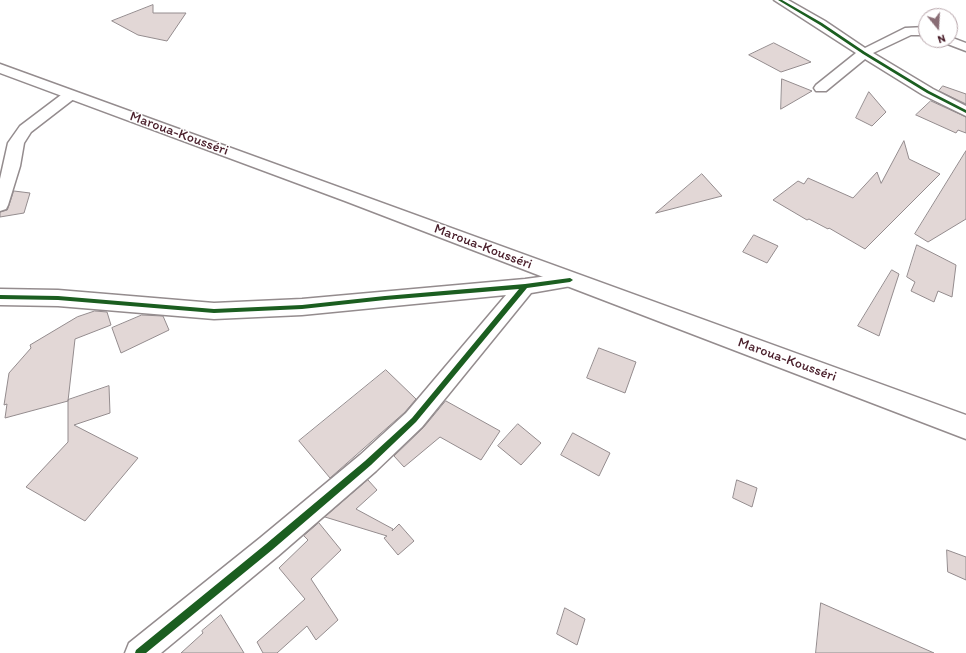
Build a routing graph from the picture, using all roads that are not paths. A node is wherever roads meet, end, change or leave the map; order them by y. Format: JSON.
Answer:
{"nodes":[{"id":1,"x":780,"y":0,"type":"edge"},
{"id":2,"x":918,"y":31,"type":"edge"},
{"id":3,"x":864,"y":53,"type":"junction"},
{"id":4,"x":0,"y":68,"type":"edge"},
{"id":5,"x":821,"y":88,"type":"dead end"},
{"id":6,"x":70,"y":95,"type":"junction"},
{"id":7,"x":966,"y":112,"type":"edge"},
{"id":8,"x":0,"y":205,"type":"edge"},
{"id":9,"x":570,"y":280,"type":"junction"},
{"id":10,"x":524,"y":286,"type":"junction"},
{"id":11,"x":0,"y":297,"type":"edge"},
{"id":12,"x":966,"y":427,"type":"edge"},
{"id":13,"x":139,"y":653,"type":"edge"}],
"edges":[{"from":1,"to":3,"type":"street"},
{"from":2,"to":3,"type":"street"},
{"from":3,"to":5,"type":"street"},
{"from":3,"to":7,"type":"street"},
{"from":4,"to":6,"type":"highway","name":"Maroua-Kousséri"},
{"from":6,"to":8,"type":"street"},
{"from":6,"to":9,"type":"highway","name":"Maroua-Kousséri"},
{"from":9,"to":10,"type":"street"},
{"from":9,"to":12,"type":"highway","name":"Maroua-Kousséri"},
{"from":10,"to":11,"type":"street"},
{"from":10,"to":13,"type":"street"}]}
